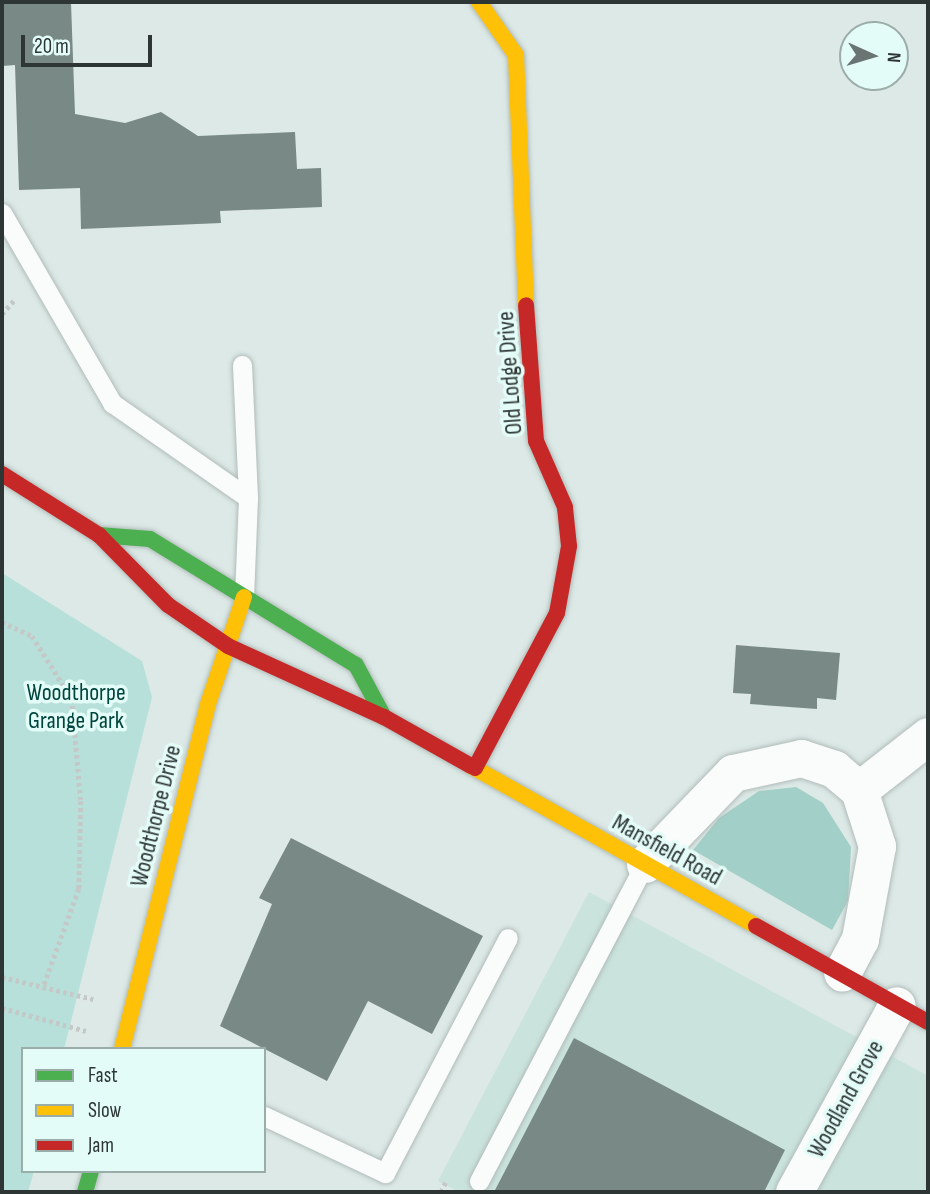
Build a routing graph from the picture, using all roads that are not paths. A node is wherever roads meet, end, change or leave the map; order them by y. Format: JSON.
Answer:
{"nodes":[{"id":1,"x":479,"y":2,"type":"edge"},
{"id":2,"x":2,"y":213,"type":"edge"},
{"id":3,"x":242,"y":365,"type":"dead end"},
{"id":4,"x":2,"y":474,"type":"edge"},
{"id":5,"x":248,"y":498,"type":"junction"},
{"id":6,"x":99,"y":535,"type":"junction"},
{"id":7,"x":244,"y":597,"type":"junction"},
{"id":8,"x":228,"y":646,"type":"junction"},
{"id":9,"x":384,"y":717,"type":"junction"},
{"id":10,"x":928,"y":736,"type":"edge"},
{"id":11,"x":475,"y":768,"type":"junction"},
{"id":12,"x":859,"y":790,"type":"junction"},
{"id":13,"x":645,"y":864,"type":"junction"},
{"id":14,"x":508,"y":938,"type":"dead end"},
{"id":15,"x":842,"y":974,"type":"junction"},
{"id":16,"x":913,"y":1013,"type":"edge"},
{"id":17,"x":123,"y":1044,"type":"edge"},
{"id":18,"x":266,"y":1117,"type":"edge"},
{"id":19,"x":90,"y":1173,"type":"edge"},
{"id":20,"x":479,"y":1181,"type":"dead end"},
{"id":21,"x":85,"y":1192,"type":"edge"},
{"id":22,"x":794,"y":1192,"type":"edge"}],
"edges":[{"from":1,"to":11,"type":"main road","name":"Old Lodge Drive"},
{"from":2,"to":5,"type":"lane"},
{"from":3,"to":5,"type":"lane"},
{"from":4,"to":6,"type":"main road","name":"Mansfield Road"},
{"from":5,"to":7,"type":"lane"},
{"from":6,"to":7,"type":"main road","name":"Mansfield Road"},
{"from":6,"to":8,"type":"main road","name":"Mansfield Road"},
{"from":7,"to":8,"type":"main road","name":"Woodthorpe Drive"},
{"from":7,"to":9,"type":"main road","name":"Mansfield Road"},
{"from":8,"to":9,"type":"main road","name":"Mansfield Road"},
{"from":8,"to":17,"type":"main road","name":"Woodthorpe Drive"},
{"from":9,"to":11,"type":"main road","name":"Mansfield Road"},
{"from":10,"to":12,"type":"street"},
{"from":11,"to":13,"type":"main road","name":"Mansfield Road"},
{"from":12,"to":13,"type":"street"},
{"from":12,"to":15,"type":"street"},
{"from":13,"to":15,"type":"main road","name":"Mansfield Road"},
{"from":13,"to":20,"type":"lane"},
{"from":14,"to":18,"type":"lane"},
{"from":15,"to":16,"type":"main road","name":"Mansfield Road"},
{"from":16,"to":22,"type":"street","name":"Woodland Grove"},
{"from":19,"to":21,"type":"main road"}]}
